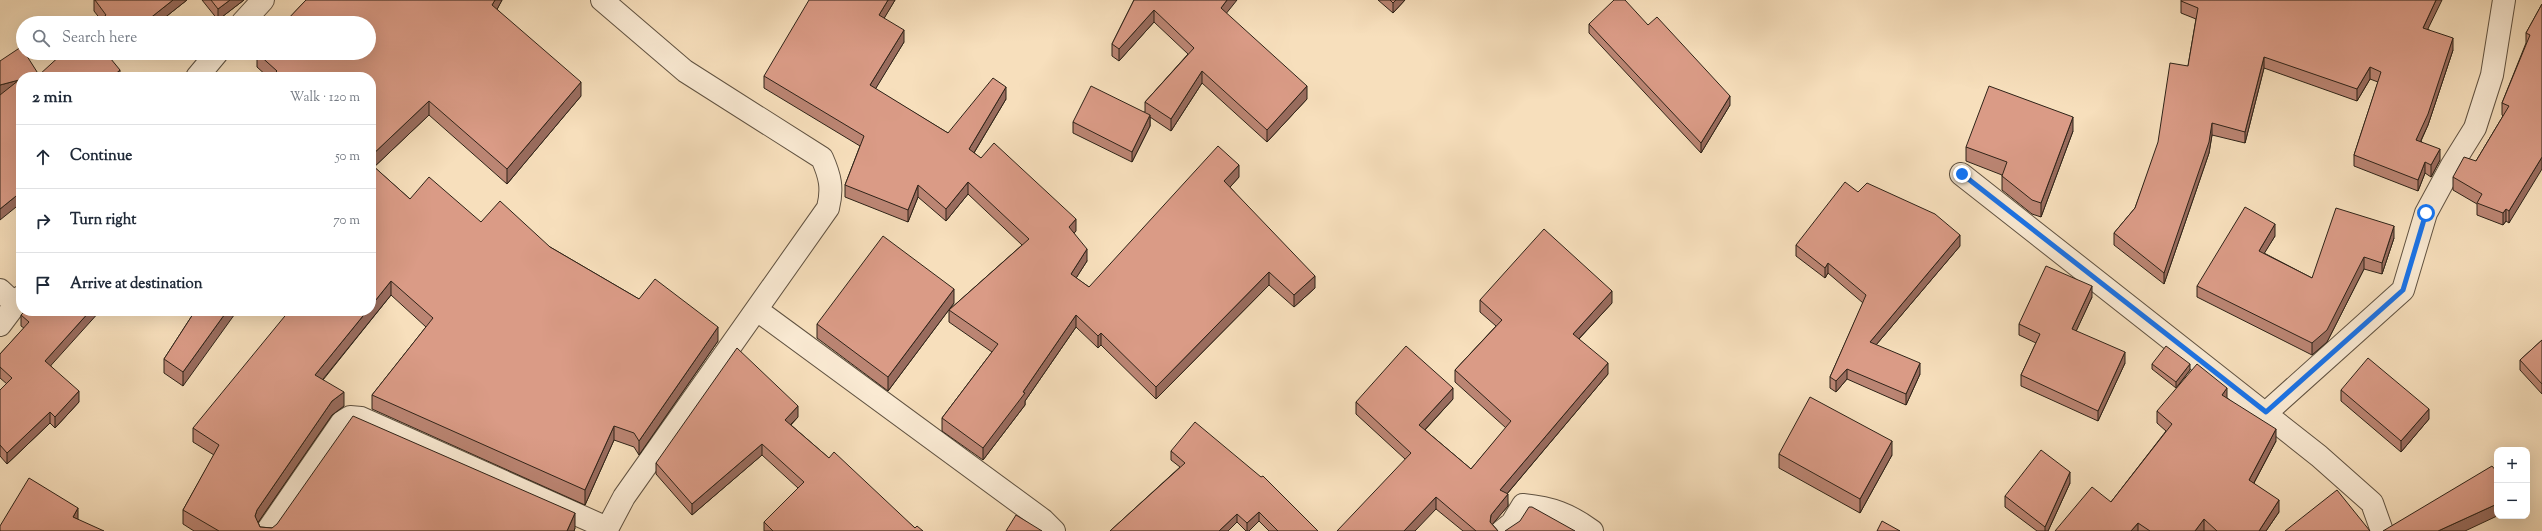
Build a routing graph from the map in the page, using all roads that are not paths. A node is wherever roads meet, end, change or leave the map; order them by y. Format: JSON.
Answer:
{"nodes":[{"id":1,"x":263,"y":0,"type":"edge"},
{"id":2,"x":602,"y":0,"type":"edge"},
{"id":3,"x":2504,"y":0,"type":"edge"},
{"id":4,"x":248,"y":16,"type":"edge"},
{"id":5,"x":211,"y":60,"type":"edge"},
{"id":6,"x":201,"y":72,"type":"edge"},
{"id":7,"x":1962,"y":174,"type":"dead end"},
{"id":8,"x":12,"y":297,"type":"edge"},
{"id":9,"x":757,"y":310,"type":"junction"},
{"id":10,"x":0,"y":325,"type":"edge"},
{"id":11,"x":2266,"y":412,"type":"junction"},
{"id":12,"x":606,"y":529,"type":"edge"},
{"id":13,"x":267,"y":531,"type":"edge"},
{"id":14,"x":1054,"y":531,"type":"edge"},
{"id":15,"x":1502,"y":531,"type":"edge"},
{"id":16,"x":1592,"y":531,"type":"edge"},
{"id":17,"x":2382,"y":531,"type":"edge"}],
"edges":[{"from":1,"to":4,"type":"street"},
{"from":2,"to":9,"type":"street"},
{"from":3,"to":11,"type":"street"},
{"from":5,"to":6,"type":"street"},
{"from":7,"to":11,"type":"street"},
{"from":8,"to":10,"type":"street"},
{"from":9,"to":12,"type":"street"},
{"from":9,"to":14,"type":"street"},
{"from":11,"to":17,"type":"street"},
{"from":12,"to":13,"type":"street"},
{"from":15,"to":16,"type":"street"}]}
